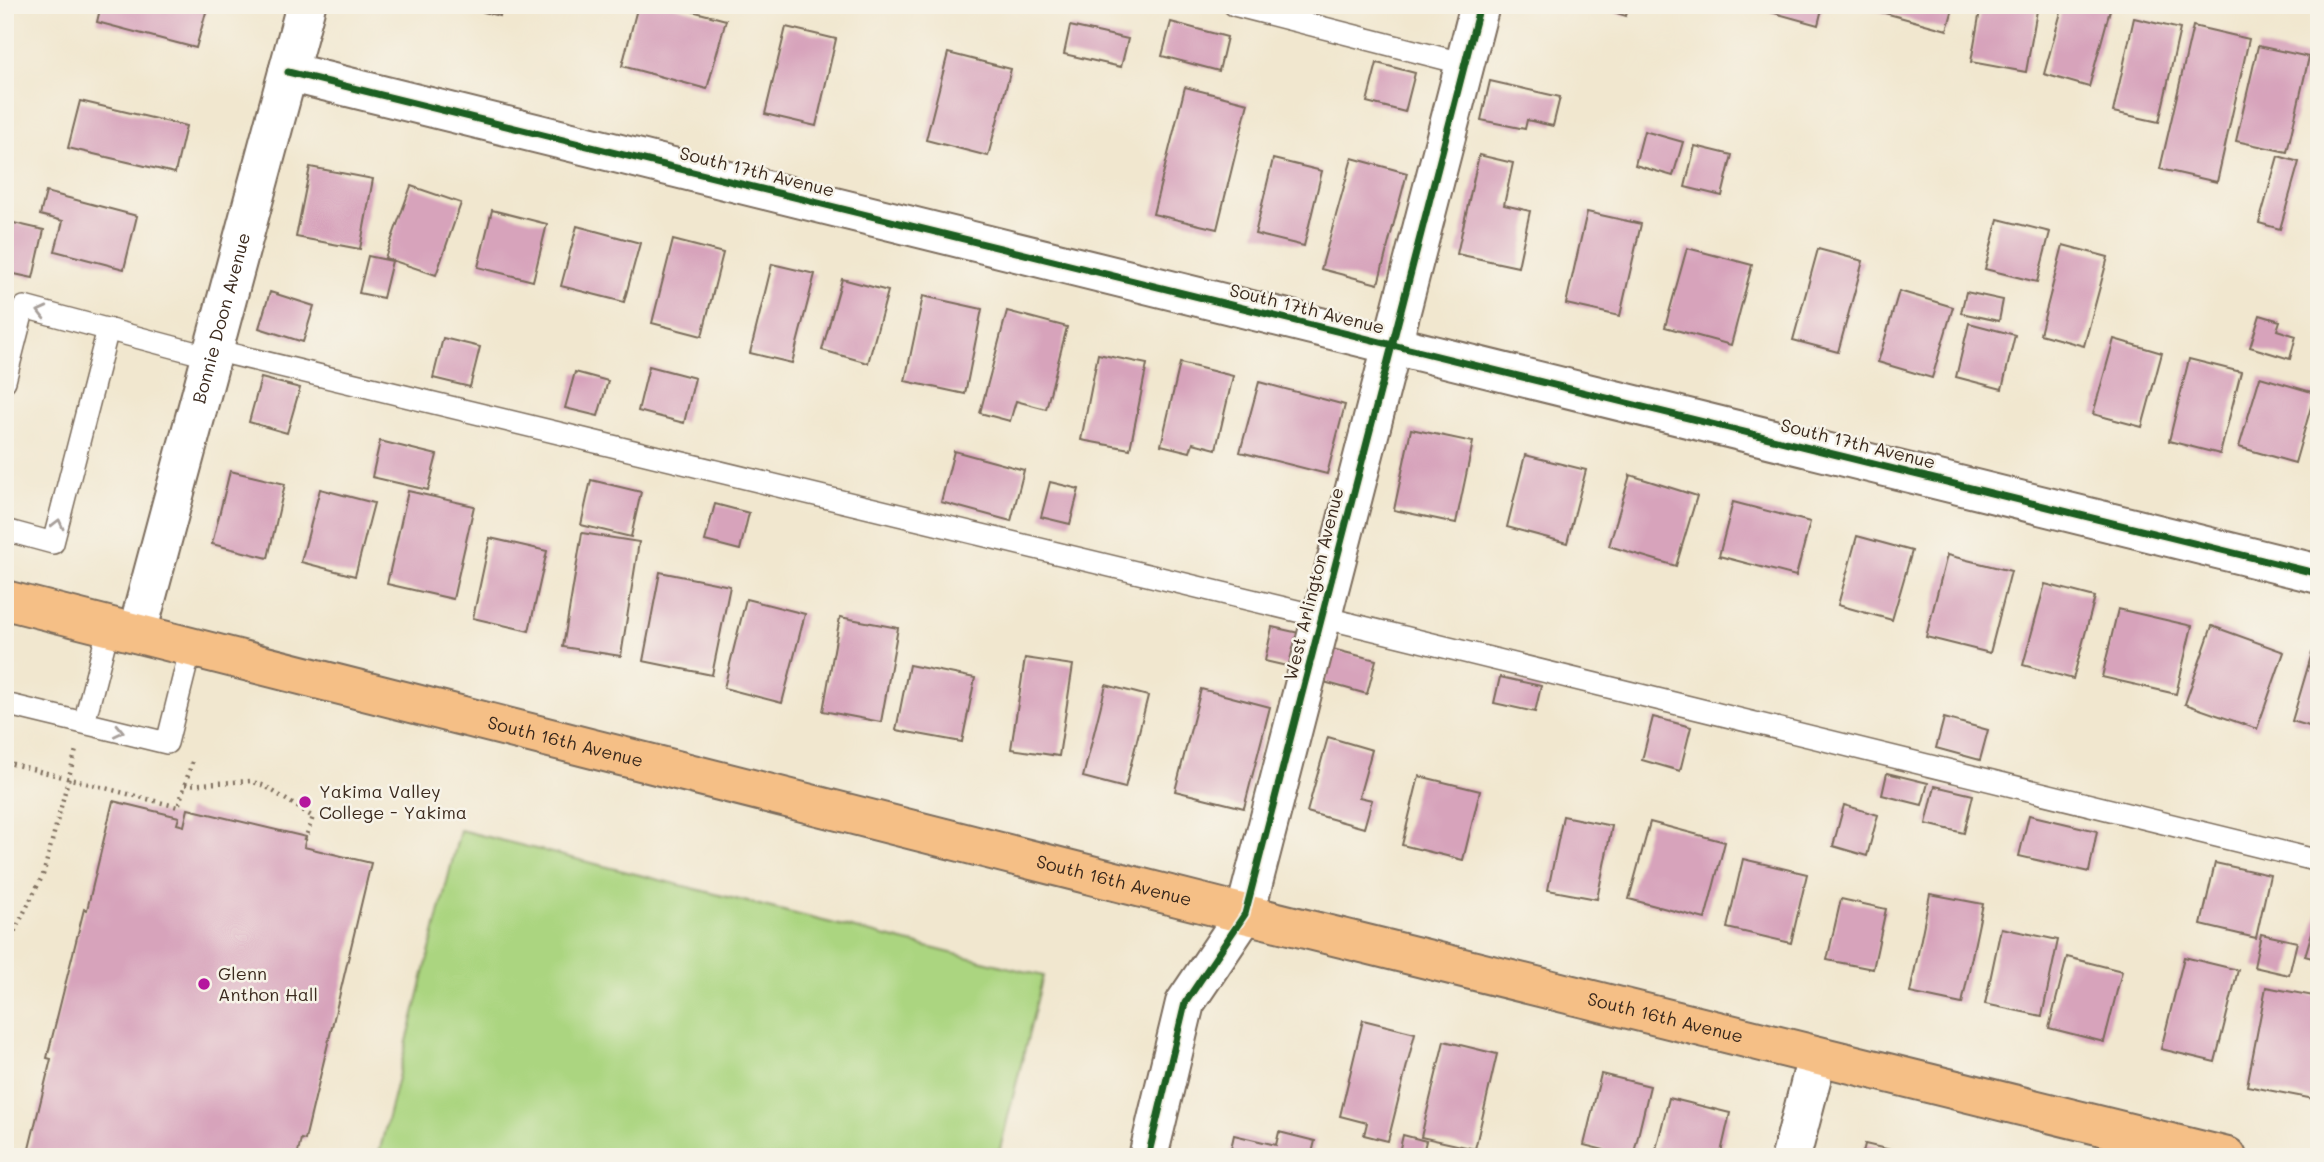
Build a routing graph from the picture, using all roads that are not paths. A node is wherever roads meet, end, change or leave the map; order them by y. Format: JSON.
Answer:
{"nodes":[{"id":1,"x":306,"y":5,"type":"edge"},
{"id":2,"x":1234,"y":5,"type":"edge"},
{"id":3,"x":1480,"y":5,"type":"edge"},
{"id":4,"x":1465,"y":64,"type":"junction"},
{"id":5,"x":288,"y":72,"type":"junction"},
{"id":6,"x":108,"y":329,"type":"junction"},
{"id":7,"x":1392,"y":346,"type":"junction"},
{"id":8,"x":212,"y":354,"type":"junction"},
{"id":9,"x":5,"y":382,"type":"edge"},
{"id":10,"x":5,"y":530,"type":"edge"},
{"id":11,"x":2319,"y":574,"type":"edge"},
{"id":12,"x":5,"y":600,"type":"edge"},
{"id":13,"x":1322,"y":617,"type":"junction"},
{"id":14,"x":123,"y":630,"type":"junction"},
{"id":15,"x":191,"y":647,"type":"junction"},
{"id":16,"x":5,"y":704,"type":"edge"},
{"id":17,"x":84,"y":723,"type":"junction"},
{"id":18,"x":2319,"y":861,"type":"edge"},
{"id":19,"x":1245,"y":914,"type":"junction"},
{"id":20,"x":1817,"y":1057,"type":"junction"},
{"id":21,"x":1148,"y":1157,"type":"edge"},
{"id":22,"x":1791,"y":1157,"type":"edge"},
{"id":23,"x":2227,"y":1157,"type":"edge"}],
"edges":[{"from":1,"to":5,"type":"street","name":"Bonnie Doon Avenue"},
{"from":2,"to":4,"type":"lane"},
{"from":3,"to":4,"type":"street","name":"West Arlington Avenue"},
{"from":4,"to":7,"type":"street","name":"West Arlington Avenue"},
{"from":5,"to":7,"type":"street","name":"South 17th Avenue"},
{"from":5,"to":8,"type":"street","name":"Bonnie Doon Avenue"},
{"from":6,"to":8,"type":"lane"},
{"from":6,"to":9,"type":"lane","one_way":true},
{"from":10,"to":6,"type":"lane","one_way":true},
{"from":7,"to":11,"type":"street","name":"South 17th Avenue"},
{"from":7,"to":13,"type":"street","name":"West Arlington Avenue"},
{"from":8,"to":13,"type":"lane"},
{"from":8,"to":14,"type":"street","name":"Bonnie Doon Avenue"},
{"from":12,"to":14,"type":"main road","name":"South 16th Avenue"},
{"from":13,"to":18,"type":"lane"},
{"from":13,"to":19,"type":"street","name":"West Arlington Avenue"},
{"from":14,"to":15,"type":"main road","name":"South 16th Avenue"},
{"from":14,"to":17,"type":"lane"},
{"from":17,"to":15,"type":"lane","one_way":true},
{"from":15,"to":19,"type":"main road","name":"South 16th Avenue"},
{"from":16,"to":17,"type":"lane"},
{"from":19,"to":20,"type":"main road","name":"South 16th Avenue"},
{"from":19,"to":21,"type":"street","name":"West Arlington Avenue"},
{"from":20,"to":22,"type":"street"},
{"from":20,"to":23,"type":"main road","name":"South 16th Avenue"}]}
